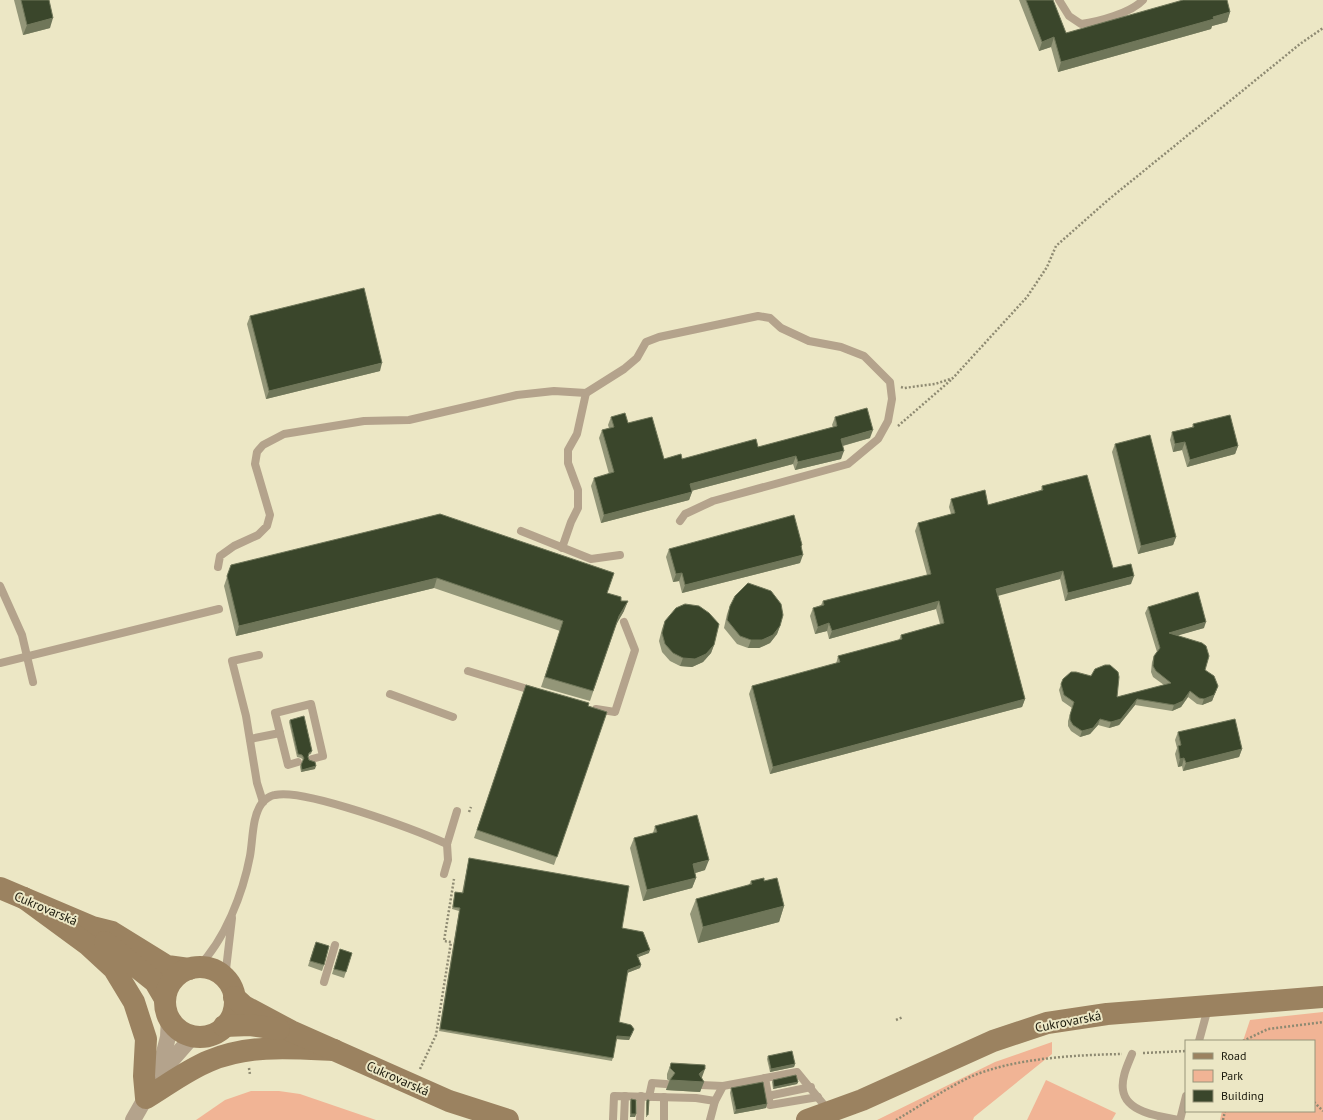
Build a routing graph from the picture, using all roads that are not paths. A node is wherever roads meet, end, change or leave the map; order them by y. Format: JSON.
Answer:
{"nodes":[{"id":1,"x":1059,"y":0,"type":"edge"},
{"id":2,"x":1143,"y":0,"type":"edge"},
{"id":3,"x":586,"y":393,"type":"junction"},
{"id":4,"x":680,"y":521,"type":"dead end"},
{"id":5,"x":521,"y":531,"type":"dead end"},
{"id":6,"x":562,"y":548,"type":"junction"},
{"id":7,"x":620,"y":555,"type":"dead end"},
{"id":8,"x":218,"y":567,"type":"dead end"},
{"id":9,"x":0,"y":586,"type":"edge"},
{"id":10,"x":219,"y":609,"type":"dead end"},
{"id":11,"x":624,"y":622,"type":"edge"},
{"id":12,"x":259,"y":655,"type":"dead end"},
{"id":13,"x":27,"y":656,"type":"junction"},
{"id":14,"x":0,"y":663,"type":"edge"},
{"id":15,"x":468,"y":671,"type":"dead end"},
{"id":16,"x":33,"y":682,"type":"dead end"},
{"id":17,"x":390,"y":694,"type":"dead end"},
{"id":18,"x":546,"y":694,"type":"edge"},
{"id":19,"x":590,"y":707,"type":"edge"},
{"id":20,"x":453,"y":717,"type":"dead end"},
{"id":21,"x":280,"y":733,"type":"junction"},
{"id":22,"x":250,"y":739,"type":"junction"},
{"id":23,"x":312,"y":759,"type":"edge"},
{"id":24,"x":298,"y":762,"type":"dead end"},
{"id":25,"x":263,"y":802,"type":"junction"},
{"id":26,"x":457,"y":811,"type":"dead end"},
{"id":27,"x":447,"y":844,"type":"junction"},
{"id":28,"x":444,"y":874,"type":"dead end"},
{"id":29,"x":0,"y":888,"type":"edge"},
{"id":30,"x":24,"y":898,"type":"junction"},
{"id":31,"x":232,"y":913,"type":"junction"},
{"id":32,"x":92,"y":928,"type":"junction"},
{"id":33,"x":335,"y":945,"type":"dead end"},
{"id":34,"x":193,"y":968,"type":"junction"},
{"id":35,"x":324,"y":982,"type":"dead end"},
{"id":36,"x":230,"y":988,"type":"junction"},
{"id":37,"x":1323,"y":997,"type":"edge"},
{"id":38,"x":1208,"y":1007,"type":"junction"},
{"id":39,"x":167,"y":1009,"type":"junction"},
{"id":40,"x":224,"y":1026,"type":"junction"},
{"id":41,"x":291,"y":1031,"type":"junction"},
{"id":42,"x":193,"y":1036,"type":"junction"},
{"id":43,"x":1199,"y":1040,"type":"edge"},
{"id":44,"x":334,"y":1050,"type":"junction"},
{"id":45,"x":1132,"y":1054,"type":"road end"},
{"id":46,"x":158,"y":1076,"type":"junction"},
{"id":47,"x":765,"y":1078,"type":"junction"},
{"id":48,"x":666,"y":1084,"type":"dead end"},
{"id":49,"x":701,"y":1086,"type":"edge"},
{"id":50,"x":723,"y":1086,"type":"junction"},
{"id":51,"x":811,"y":1087,"type":"junction"},
{"id":52,"x":625,"y":1096,"type":"junction"},
{"id":53,"x":645,"y":1096,"type":"junction"},
{"id":54,"x":768,"y":1096,"type":"junction"},
{"id":55,"x":664,"y":1097,"type":"junction"},
{"id":56,"x":146,"y":1098,"type":"junction"},
{"id":57,"x":1185,"y":1100,"type":"edge"},
{"id":58,"x":715,"y":1101,"type":"junction"},
{"id":59,"x":824,"y":1105,"type":"junction"},
{"id":60,"x":133,"y":1120,"type":"edge"},
{"id":61,"x":508,"y":1120,"type":"edge"},
{"id":62,"x":613,"y":1120,"type":"edge"},
{"id":63,"x":624,"y":1120,"type":"edge"},
{"id":64,"x":640,"y":1120,"type":"edge"},
{"id":65,"x":664,"y":1120,"type":"edge"},
{"id":66,"x":710,"y":1120,"type":"edge"},
{"id":67,"x":807,"y":1120,"type":"edge"},
{"id":68,"x":1180,"y":1120,"type":"edge"}],
"edges":[{"from":1,"to":2,"type":"lane"},
{"from":3,"to":4,"type":"lane"},
{"from":3,"to":6,"type":"lane"},
{"from":3,"to":8,"type":"lane"},
{"from":5,"to":6,"type":"lane"},
{"from":6,"to":7,"type":"lane"},
{"from":9,"to":13,"type":"lane"},
{"from":10,"to":13,"type":"lane"},
{"from":11,"to":19,"type":"lane"},
{"from":12,"to":22,"type":"lane"},
{"from":13,"to":14,"type":"lane"},
{"from":13,"to":16,"type":"lane"},
{"from":15,"to":18,"type":"lane"},
{"from":17,"to":20,"type":"lane"},
{"from":21,"to":22,"type":"lane"},
{"from":21,"to":23,"type":"lane"},
{"from":21,"to":24,"type":"lane"},
{"from":22,"to":25,"type":"lane"},
{"from":25,"to":27,"type":"lane"},
{"from":25,"to":31,"type":"lane"},
{"from":26,"to":27,"type":"lane"},
{"from":27,"to":28,"type":"lane"},
{"from":29,"to":30,"type":"main road","name":"Cukrovarská"},
{"from":30,"to":32,"type":"main road","name":"Cukrovarská"},
{"from":30,"to":56,"type":"main road"},
{"from":31,"to":34,"type":"lane"},
{"from":31,"to":36,"type":"lane"},
{"from":32,"to":34,"type":"main road","name":"Cukrovarská"},
{"from":32,"to":39,"type":"main road","name":"Cukrovarská"},
{"from":33,"to":35,"type":"lane"},
{"from":34,"to":36,"type":"main road","name":"Cukrovarská"},
{"from":34,"to":39,"type":"main road"},
{"from":36,"to":40,"type":"main road"},
{"from":36,"to":41,"type":"main road","name":"Cukrovarská"},
{"from":37,"to":38,"type":"main road","name":"Cukrovarská"},
{"from":38,"to":43,"type":"lane"},
{"from":38,"to":59,"type":"main road","name":"Cukrovarská"},
{"from":39,"to":42,"type":"main road","name":"Cukrovarská"},
{"from":39,"to":46,"type":"street"},
{"from":40,"to":41,"type":"main road","name":"Cukrovarská"},
{"from":40,"to":42,"type":"main road","name":"Cukrovarská"},
{"from":41,"to":44,"type":"main road","name":"Cukrovarská"},
{"from":42,"to":46,"type":"street"},
{"from":44,"to":56,"type":"main road"},
{"from":44,"to":61,"type":"main road","name":"Cukrovarská"},
{"from":45,"to":68,"type":"lane"},
{"from":46,"to":56,"type":"street"},
{"from":47,"to":50,"type":"lane"},
{"from":47,"to":51,"type":"lane"},
{"from":47,"to":54,"type":"lane"},
{"from":48,"to":53,"type":"lane"},
{"from":49,"to":50,"type":"lane"},
{"from":50,"to":58,"type":"lane"},
{"from":51,"to":54,"type":"lane"},
{"from":51,"to":59,"type":"lane"},
{"from":52,"to":53,"type":"lane"},
{"from":52,"to":62,"type":"lane"},
{"from":52,"to":63,"type":"lane"},
{"from":53,"to":55,"type":"lane"},
{"from":53,"to":64,"type":"lane"},
{"from":54,"to":59,"type":"lane"},
{"from":55,"to":58,"type":"lane"},
{"from":55,"to":65,"type":"lane"},
{"from":56,"to":60,"type":"street"},
{"from":57,"to":68,"type":"lane"},
{"from":58,"to":66,"type":"lane"},
{"from":59,"to":67,"type":"main road","name":"Cukrovarská"}]}
